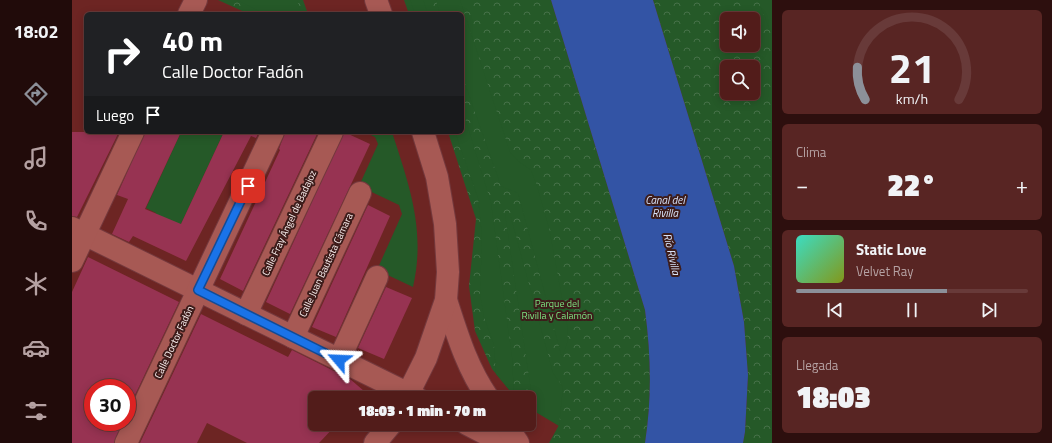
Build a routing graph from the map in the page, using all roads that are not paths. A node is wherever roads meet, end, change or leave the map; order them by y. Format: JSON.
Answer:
{"nodes":[{"id":1,"x":196,"y":0,"type":"edge"},
{"id":2,"x":376,"y":0,"type":"edge"},
{"id":3,"x":190,"y":12,"type":"edge"},
{"id":4,"x":380,"y":12,"type":"edge"},
{"id":5,"x":132,"y":134,"type":"edge"},
{"id":6,"x":272,"y":134,"type":"edge"},
{"id":7,"x":331,"y":134,"type":"edge"},
{"id":8,"x":424,"y":134,"type":"edge"},
{"id":9,"x":360,"y":193,"type":"dead end"},
{"id":10,"x":78,"y":231,"type":"edge"},
{"id":11,"x":72,"y":261,"type":"edge"},
{"id":12,"x":377,"y":277,"type":"dead end"},
{"id":13,"x":198,"y":290,"type":"junction"},
{"id":14,"x":446,"y":300,"type":"junction"},
{"id":15,"x":246,"y":314,"type":"junction"},
{"id":16,"x":293,"y":337,"type":"junction"},
{"id":17,"x":339,"y":360,"type":"junction"},
{"id":18,"x":399,"y":391,"type":"edge"},
{"id":19,"x":413,"y":391,"type":"edge"},
{"id":20,"x":484,"y":391,"type":"edge"},
{"id":21,"x":384,"y":431,"type":"edge"},
{"id":22,"x":481,"y":431,"type":"edge"},
{"id":23,"x":510,"y":431,"type":"edge"},
{"id":24,"x":126,"y":443,"type":"edge"},
{"id":25,"x":375,"y":443,"type":"edge"},
{"id":26,"x":504,"y":443,"type":"edge"},
{"id":27,"x":518,"y":443,"type":"edge"}],
"edges":[{"from":1,"to":3,"type":"street"},
{"from":2,"to":4,"type":"street"},
{"from":5,"to":10,"type":"street"},
{"from":6,"to":13,"type":"street","name":"Calle Doctor Fadón"},
{"from":7,"to":15,"type":"street","name":"Calle Fray Ángel de Badajoz"},
{"from":8,"to":14,"type":"street"},
{"from":9,"to":16,"type":"street","name":"Calle Juan Bautista Cámara"},
{"from":10,"to":11,"type":"street"},
{"from":10,"to":13,"type":"street"},
{"from":12,"to":17,"type":"street"},
{"from":13,"to":15,"type":"street"},
{"from":13,"to":24,"type":"street","name":"Calle Doctor Fadón"},
{"from":14,"to":19,"type":"street"},
{"from":14,"to":20,"type":"street"},
{"from":15,"to":16,"type":"street"},
{"from":16,"to":17,"type":"street"},
{"from":17,"to":18,"type":"street"},
{"from":21,"to":25,"type":"street"},
{"from":22,"to":26,"type":"street"},
{"from":23,"to":27,"type":"street"}]}
